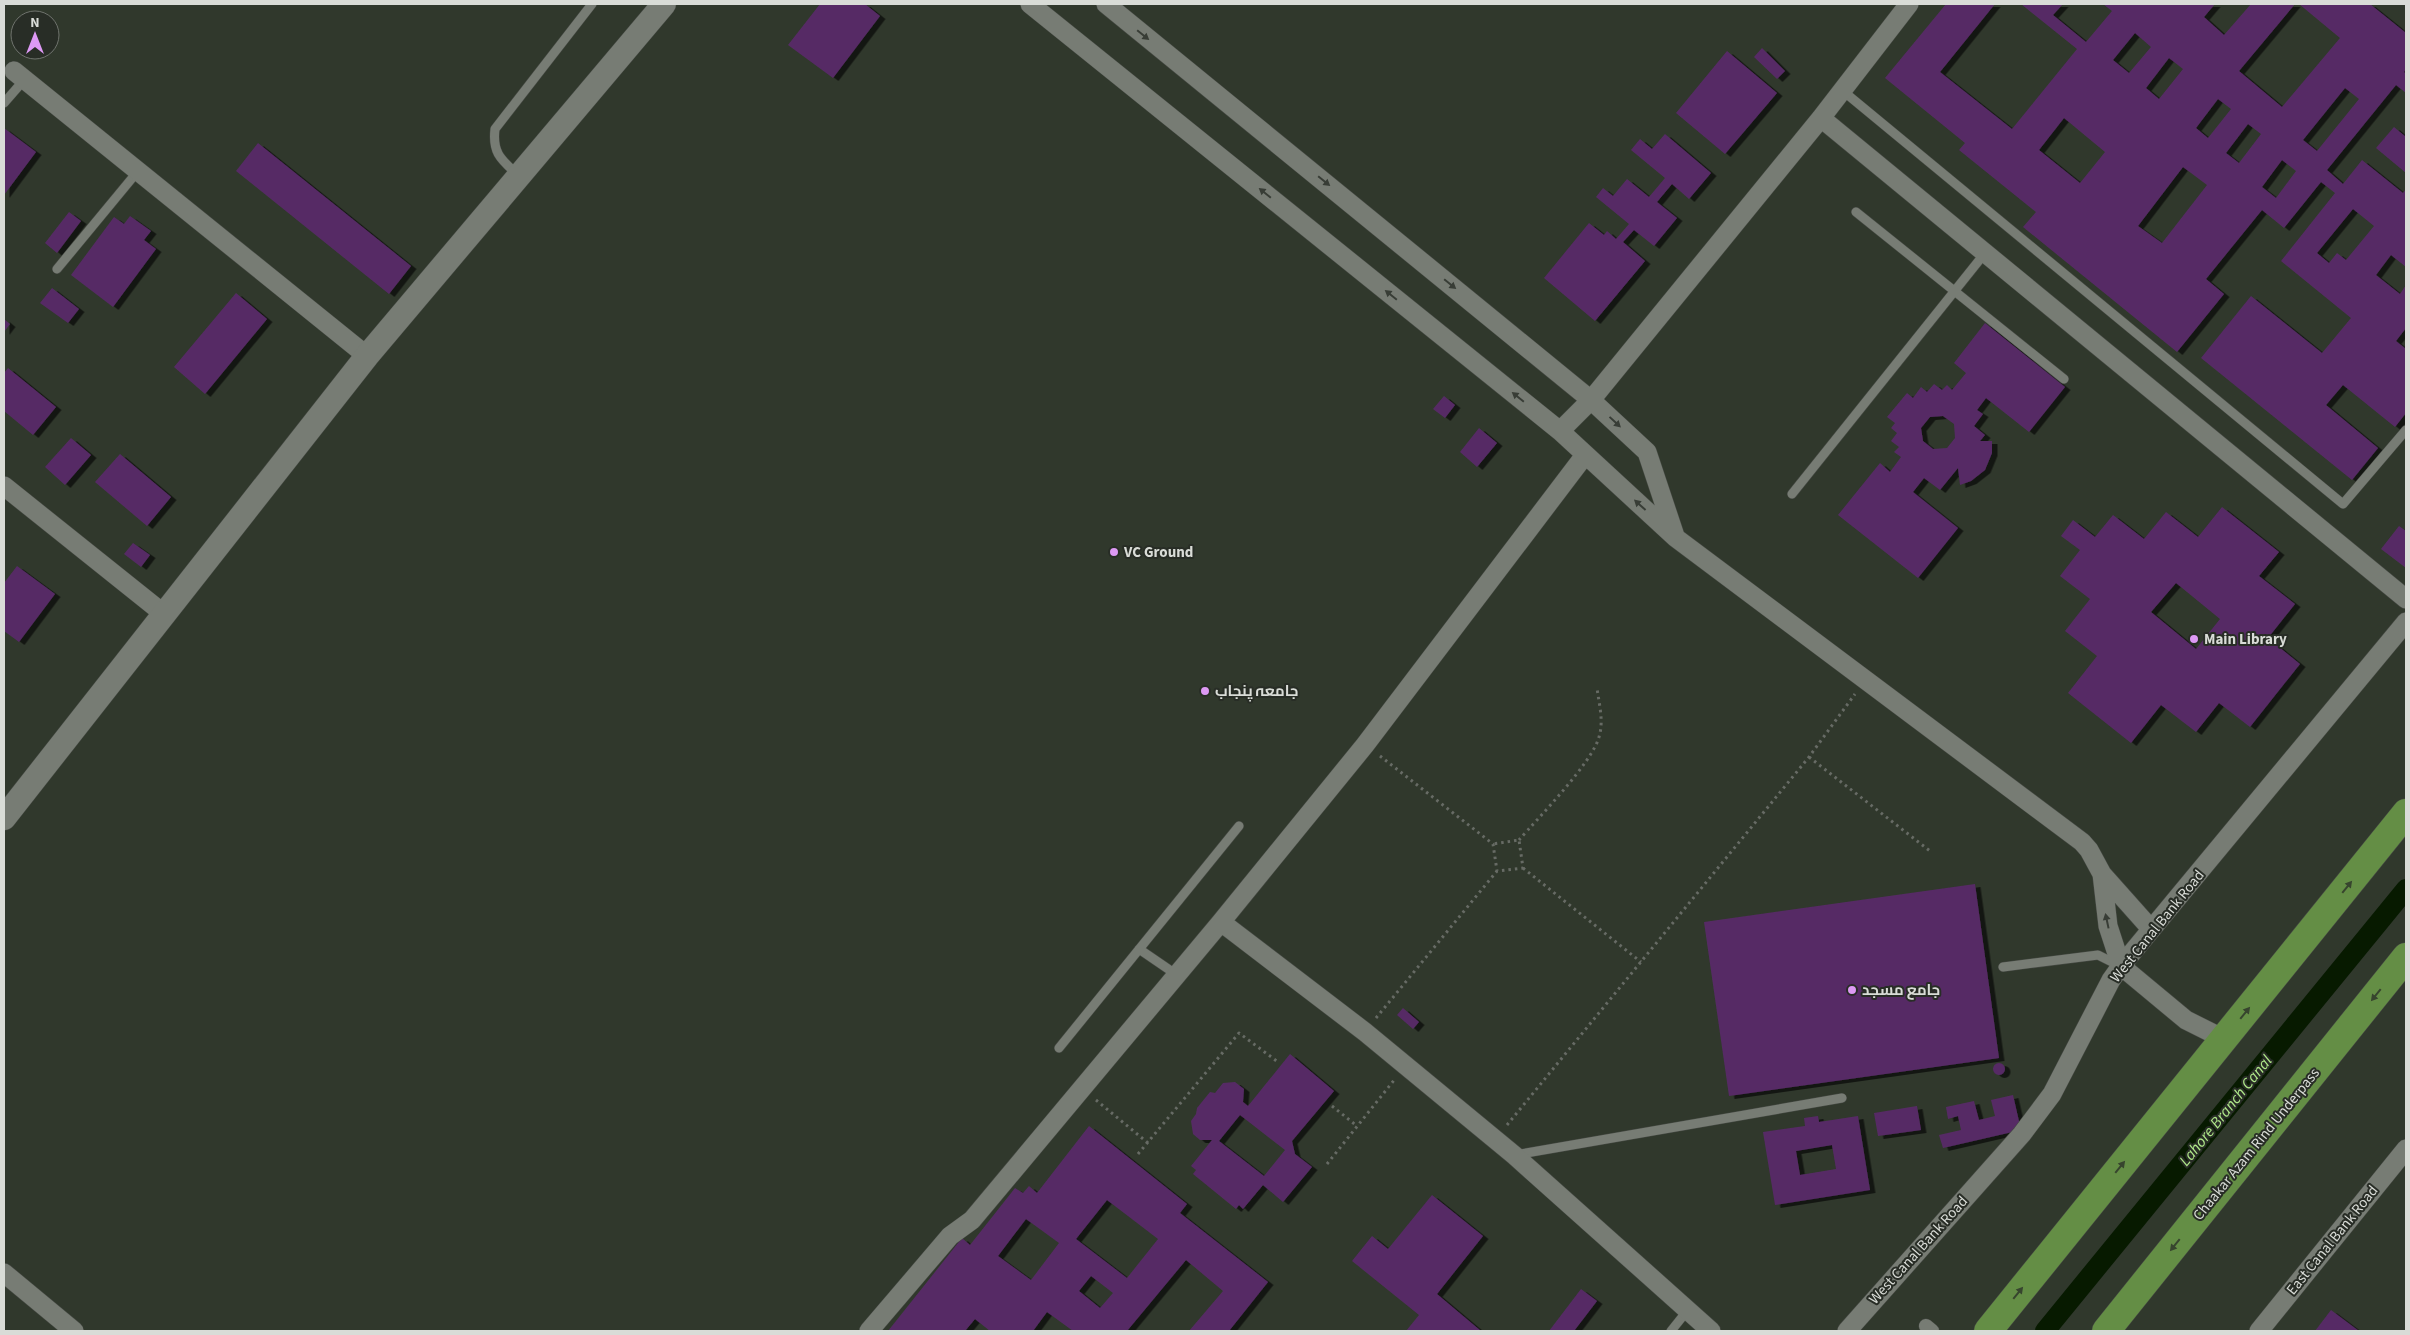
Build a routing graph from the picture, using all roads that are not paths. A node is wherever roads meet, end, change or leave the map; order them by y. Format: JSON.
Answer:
{"nodes":[{"id":1,"x":592,"y":4,"type":"edge"},
{"id":2,"x":664,"y":4,"type":"edge"},
{"id":3,"x":1030,"y":4,"type":"edge"},
{"id":4,"x":1106,"y":4,"type":"edge"},
{"id":5,"x":1909,"y":4,"type":"edge"},
{"id":6,"x":19,"y":76,"type":"joint"},
{"id":7,"x":1843,"y":91,"type":"junction"},
{"id":8,"x":4,"y":103,"type":"edge"},
{"id":9,"x":1821,"y":118,"type":"junction"},
{"id":10,"x":138,"y":171,"type":"junction"},
{"id":11,"x":519,"y":176,"type":"junction"},
{"id":12,"x":1856,"y":212,"type":"dead end"},
{"id":13,"x":1985,"y":253,"type":"junction"},
{"id":14,"x":57,"y":269,"type":"dead end"},
{"id":15,"x":1957,"y":291,"type":"junction"},
{"id":16,"x":367,"y":356,"type":"junction"},
{"id":17,"x":2064,"y":379,"type":"dead end"},
{"id":18,"x":1591,"y":400,"type":"junction"},
{"id":19,"x":2406,"y":430,"type":"edge"},
{"id":20,"x":1560,"y":431,"type":"junction"},
{"id":21,"x":1585,"y":455,"type":"junction"},
{"id":22,"x":4,"y":486,"type":"edge"},
{"id":23,"x":1792,"y":494,"type":"dead end"},
{"id":24,"x":1676,"y":538,"type":"junction"},
{"id":25,"x":2406,"y":599,"type":"edge"},
{"id":26,"x":164,"y":614,"type":"junction"},
{"id":27,"x":2406,"y":622,"type":"edge"},
{"id":28,"x":2406,"y":813,"type":"edge"},
{"id":29,"x":4,"y":818,"type":"edge"},
{"id":30,"x":1239,"y":826,"type":"dead end"},
{"id":31,"x":2102,"y":874,"type":"junction"},
{"id":32,"x":1222,"y":922,"type":"junction"},
{"id":33,"x":2151,"y":929,"type":"junction"},
{"id":34,"x":1139,"y":949,"type":"junction"},
{"id":35,"x":2406,"y":957,"type":"edge"},
{"id":36,"x":2121,"y":966,"type":"junction"},
{"id":37,"x":2004,"y":967,"type":"dead end"},
{"id":38,"x":1177,"y":975,"type":"junction"},
{"id":39,"x":2224,"y":1039,"type":"junction"},
{"id":40,"x":1059,"y":1048,"type":"dead end"},
{"id":41,"x":1842,"y":1098,"type":"dead end"},
{"id":42,"x":2406,"y":1149,"type":"edge"},
{"id":43,"x":1514,"y":1155,"type":"junction"},
{"id":44,"x":4,"y":1273,"type":"edge"},
{"id":45,"x":1687,"y":1311,"type":"junction"},
{"id":46,"x":74,"y":1331,"type":"edge"},
{"id":47,"x":869,"y":1331,"type":"edge"},
{"id":48,"x":1671,"y":1331,"type":"edge"},
{"id":49,"x":1712,"y":1331,"type":"edge"},
{"id":50,"x":1846,"y":1331,"type":"edge"},
{"id":51,"x":1988,"y":1331,"type":"edge"},
{"id":52,"x":2106,"y":1331,"type":"edge"},
{"id":53,"x":2259,"y":1331,"type":"edge"}],
"edges":[{"from":1,"to":11,"type":"lane"},
{"from":2,"to":11,"type":"street"},
{"from":20,"to":3,"type":"street","one_way":true},
{"from":4,"to":18,"type":"street","one_way":true},
{"from":5,"to":7,"type":"street"},
{"from":6,"to":8,"type":"lane"},
{"from":6,"to":10,"type":"street"},
{"from":7,"to":9,"type":"street"},
{"from":7,"to":19,"type":"lane"},
{"from":9,"to":13,"type":"street"},
{"from":9,"to":18,"type":"street"},
{"from":10,"to":14,"type":"lane"},
{"from":10,"to":16,"type":"street"},
{"from":11,"to":16,"type":"street"},
{"from":12,"to":15,"type":"lane"},
{"from":13,"to":15,"type":"lane"},
{"from":13,"to":25,"type":"street"},
{"from":15,"to":17,"type":"lane"},
{"from":15,"to":23,"type":"lane"},
{"from":16,"to":26,"type":"street"},
{"from":18,"to":20,"type":"street"},
{"from":18,"to":24,"type":"street","one_way":true},
{"from":20,"to":21,"type":"street"},
{"from":24,"to":21,"type":"street","one_way":true},
{"from":21,"to":32,"type":"street"},
{"from":22,"to":26,"type":"street"},
{"from":24,"to":31,"type":"street"},
{"from":26,"to":29,"type":"street"},
{"from":27,"to":33,"type":"street","name":"West Canal Bank Road"},
{"from":39,"to":28,"type":"highway","one_way":true},
{"from":30,"to":34,"type":"lane"},
{"from":31,"to":33,"type":"street"},
{"from":36,"to":31,"type":"street","one_way":true},
{"from":32,"to":38,"type":"street"},
{"from":32,"to":43,"type":"street"},
{"from":33,"to":36,"type":"street","name":"West Canal Bank Road"},
{"from":34,"to":38,"type":"lane"},
{"from":34,"to":40,"type":"lane"},
{"from":35,"to":52,"type":"highway","name":"Chaakar Azam Rind Underpass","one_way":true},
{"from":36,"to":37,"type":"lane"},
{"from":36,"to":39,"type":"street"},
{"from":36,"to":50,"type":"street","name":"West Canal Bank Road"},
{"from":38,"to":47,"type":"street"},
{"from":51,"to":39,"type":"highway","one_way":true},
{"from":41,"to":43,"type":"lane"},
{"from":42,"to":53,"type":"street","name":"East Canal Bank Road"},
{"from":43,"to":45,"type":"street"},
{"from":44,"to":46,"type":"street"},
{"from":45,"to":48,"type":"lane"},
{"from":45,"to":49,"type":"street"}]}
